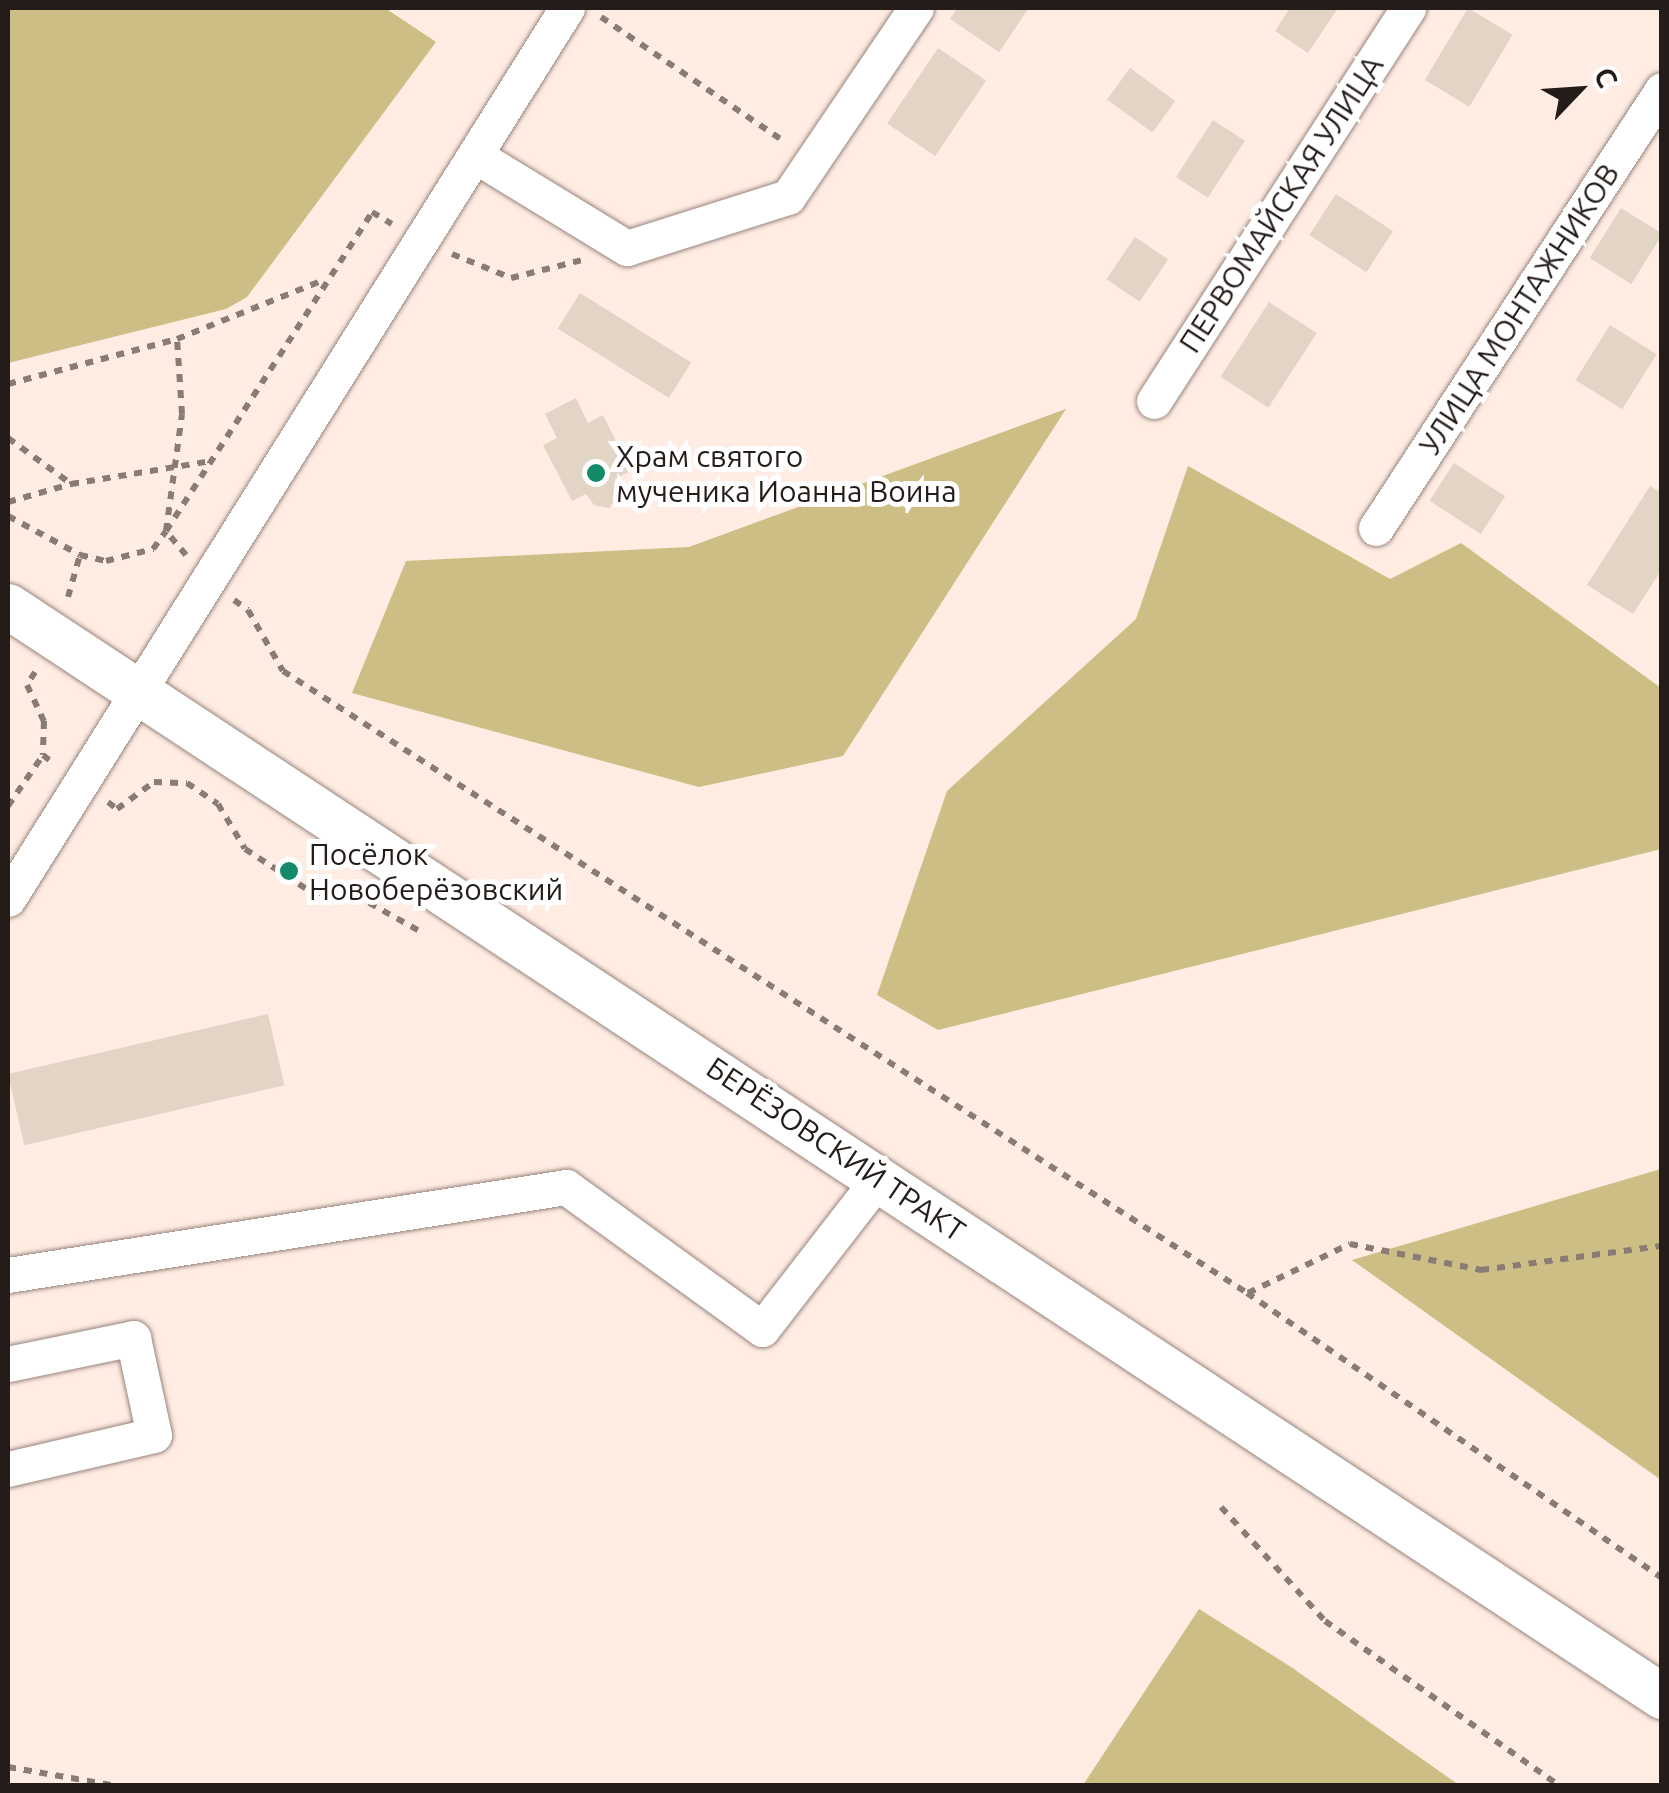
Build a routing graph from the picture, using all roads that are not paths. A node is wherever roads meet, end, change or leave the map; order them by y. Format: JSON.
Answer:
{"nodes":[{"id":1,"x":568,"y":8,"type":"edge"},
{"id":2,"x":916,"y":8,"type":"edge"},
{"id":3,"x":1408,"y":8,"type":"edge"},
{"id":4,"x":1662,"y":90,"type":"edge"},
{"id":5,"x":476,"y":156,"type":"junction"},
{"id":6,"x":1154,"y":401,"type":"dead end"},
{"id":7,"x":1376,"y":528,"type":"dead end"},
{"id":8,"x":8,"y":606,"type":"edge"},
{"id":9,"x":136,"y":691,"type":"junction"},
{"id":10,"x":8,"y":899,"type":"edge"},
{"id":11,"x":879,"y":1178,"type":"junction"},
{"id":12,"x":8,"y":1274,"type":"edge"},
{"id":13,"x":8,"y":1364,"type":"edge"},
{"id":14,"x":8,"y":1470,"type":"edge"},
{"id":15,"x":1662,"y":1696,"type":"edge"}],
"edges":[{"from":1,"to":5,"type":"street"},
{"from":2,"to":5,"type":"street"},
{"from":3,"to":6,"type":"street","name":"ПЕРВОМАЙСКАЯ УЛИЦА"},
{"from":4,"to":7,"type":"street","name":"УЛИЦА МОНТАЖНИКОВ"},
{"from":5,"to":9,"type":"street"},
{"from":8,"to":9,"type":"main road","name":"БЕРЁЗОВСКИЙ ТРАКТ"},
{"from":9,"to":10,"type":"street"},
{"from":9,"to":11,"type":"main road","name":"БЕРЁЗОВСКИЙ ТРАКТ"},
{"from":11,"to":12,"type":"street"},
{"from":11,"to":15,"type":"main road","name":"БЕРЁЗОВСКИЙ ТРАКТ"},
{"from":13,"to":14,"type":"street"}]}
